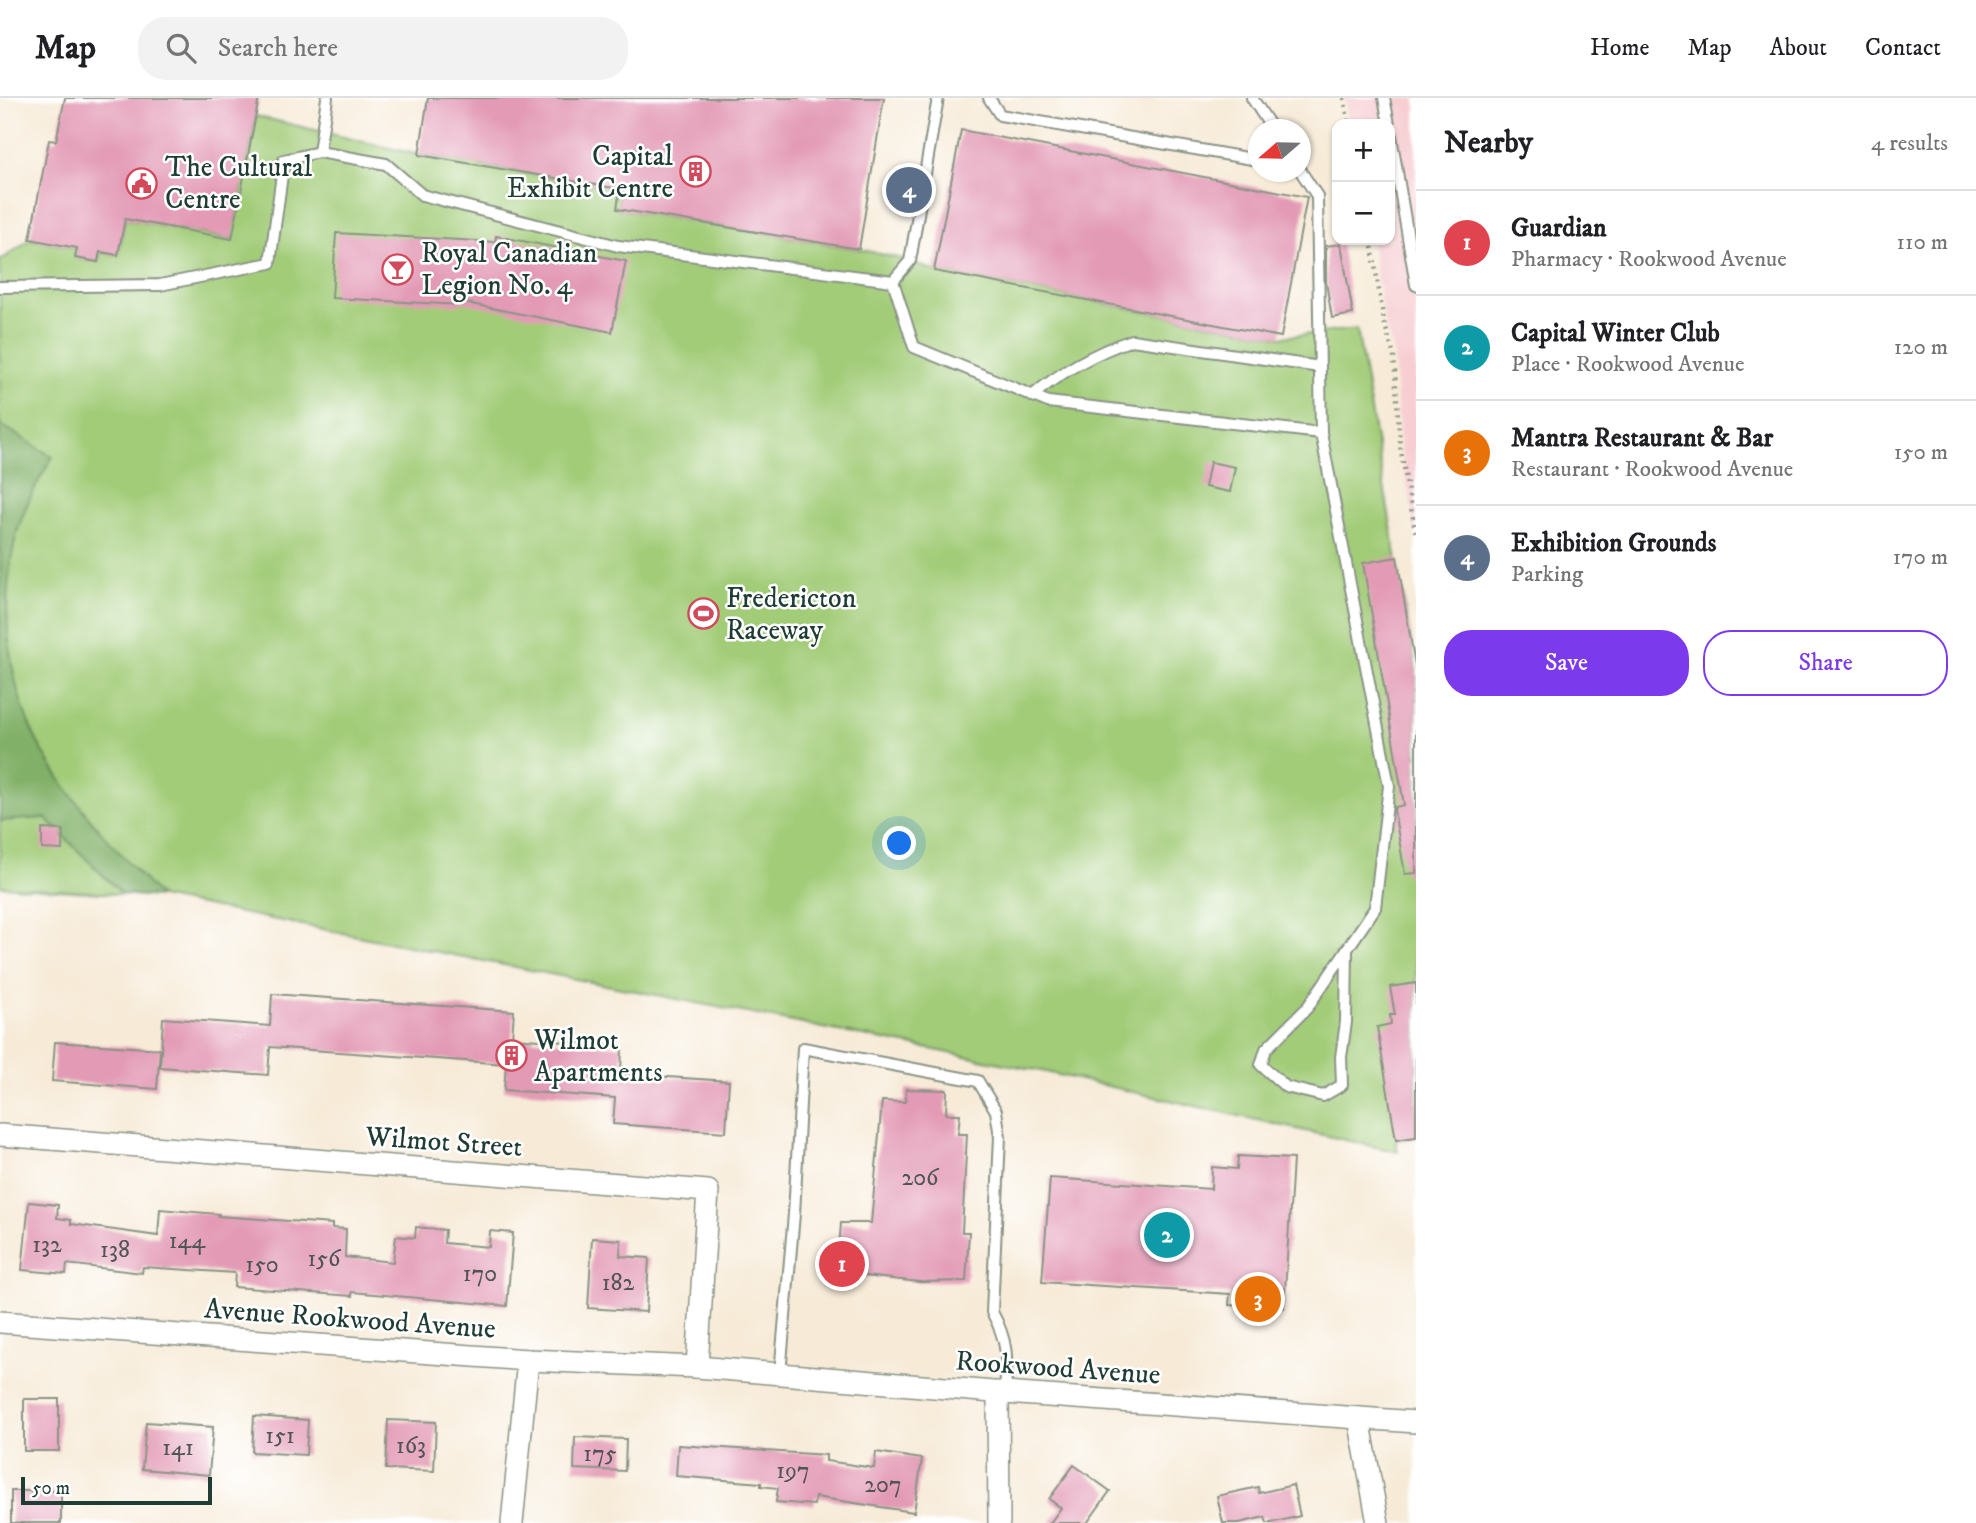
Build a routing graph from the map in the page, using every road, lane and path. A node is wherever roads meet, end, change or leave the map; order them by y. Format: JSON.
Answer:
{"nodes":[{"id":1,"x":327,"y":98,"type":"edge"},
{"id":2,"x":938,"y":98,"type":"edge"},
{"id":3,"x":989,"y":98,"type":"edge"},
{"id":4,"x":1252,"y":98,"type":"edge"},
{"id":5,"x":1344,"y":98,"type":"edge"},
{"id":6,"x":1384,"y":98,"type":"edge"},
{"id":7,"x":1266,"y":119,"type":"edge"},
{"id":8,"x":1348,"y":119,"type":"edge"},
{"id":9,"x":1388,"y":119,"type":"edge"},
{"id":10,"x":319,"y":152,"type":"junction"},
{"id":11,"x":1248,"y":158,"type":"edge"},
{"id":12,"x":1395,"y":161,"type":"edge"},
{"id":13,"x":1308,"y":182,"type":"edge"},
{"id":14,"x":1372,"y":245,"type":"edge"},
{"id":15,"x":893,"y":281,"type":"junction"},
{"id":16,"x":1416,"y":285,"type":"edge"},
{"id":17,"x":0,"y":287,"type":"edge"},
{"id":18,"x":1320,"y":367,"type":"junction"},
{"id":19,"x":1032,"y":396,"type":"junction"},
{"id":20,"x":1321,"y":433,"type":"junction"},
{"id":21,"x":1416,"y":535,"type":"edge"},
{"id":22,"x":1347,"y":949,"type":"junction"},
{"id":23,"x":0,"y":1135,"type":"edge"},
{"id":24,"x":0,"y":1322,"type":"edge"},
{"id":25,"x":528,"y":1360,"type":"junction"},
{"id":26,"x":697,"y":1367,"type":"junction"},
{"id":27,"x":780,"y":1374,"type":"junction"},
{"id":28,"x":1001,"y":1393,"type":"junction"},
{"id":29,"x":1359,"y":1418,"type":"junction"},
{"id":30,"x":1416,"y":1422,"type":"edge"},
{"id":31,"x":512,"y":1523,"type":"edge"},
{"id":32,"x":999,"y":1523,"type":"edge"},
{"id":33,"x":1378,"y":1523,"type":"edge"}],
"edges":[{"from":1,"to":10,"type":"lane"},
{"from":2,"to":15,"type":"lane"},
{"from":3,"to":11,"type":"lane"},
{"from":4,"to":7,"type":"lane"},
{"from":5,"to":8,"type":"path"},
{"from":6,"to":9,"type":"lane"},
{"from":10,"to":15,"type":"lane"},
{"from":10,"to":17,"type":"lane"},
{"from":12,"to":16,"type":"lane"},
{"from":13,"to":18,"type":"lane"},
{"from":14,"to":21,"type":"path"},
{"from":15,"to":19,"type":"lane"},
{"from":18,"to":19,"type":"lane"},
{"from":18,"to":20,"type":"lane"},
{"from":19,"to":20,"type":"lane"},
{"from":20,"to":22,"type":"lane"},
{"from":22,"to":22,"type":"lane"},
{"from":23,"to":26,"type":"street","name":"Wilmot Street"},
{"from":24,"to":25,"type":"street","name":"Avenue Rookwood Avenue"},
{"from":25,"to":26,"type":"street","name":"Avenue Rookwood Avenue"},
{"from":25,"to":31,"type":"street"},
{"from":26,"to":27,"type":"street","name":"Rookwood Avenue"},
{"from":27,"to":28,"type":"street","name":"Rookwood Avenue"},
{"from":27,"to":28,"type":"lane"},
{"from":28,"to":29,"type":"street","name":"Rookwood Avenue"},
{"from":28,"to":32,"type":"street"},
{"from":29,"to":30,"type":"street","name":"Rookwood Avenue"},
{"from":29,"to":33,"type":"street"}]}
